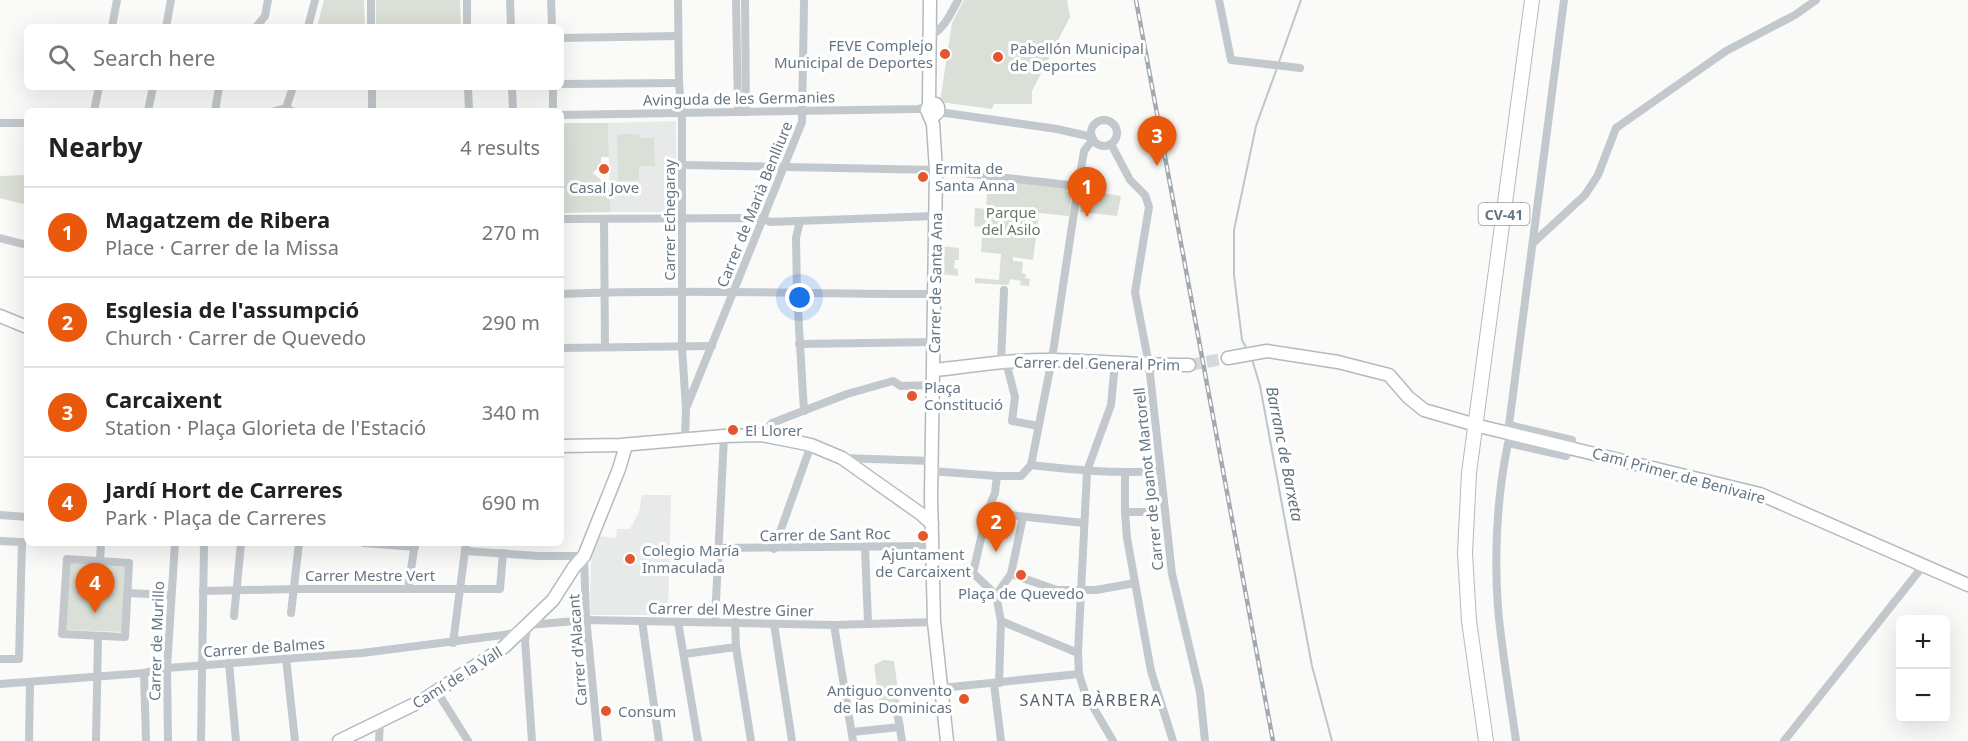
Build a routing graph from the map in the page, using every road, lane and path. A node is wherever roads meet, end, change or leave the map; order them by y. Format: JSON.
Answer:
{"nodes":[{"id":1,"x":117,"y":0,"type":"edge"},
{"id":2,"x":171,"y":0,"type":"edge"},
{"id":3,"x":268,"y":0,"type":"edge"},
{"id":4,"x":315,"y":0,"type":"edge"},
{"id":5,"x":371,"y":0,"type":"edge"},
{"id":6,"x":467,"y":0,"type":"edge"},
{"id":7,"x":510,"y":0,"type":"edge"},
{"id":8,"x":551,"y":0,"type":"edge"},
{"id":9,"x":678,"y":0,"type":"edge"},
{"id":10,"x":736,"y":0,"type":"edge"},
{"id":11,"x":745,"y":0,"type":"edge"},
{"id":12,"x":804,"y":0,"type":"edge"},
{"id":13,"x":930,"y":0,"type":"edge"},
{"id":14,"x":958,"y":0,"type":"edge"},
{"id":15,"x":1219,"y":0,"type":"edge"},
{"id":16,"x":1532,"y":0,"type":"edge"},
{"id":17,"x":1564,"y":0,"type":"edge"},
{"id":18,"x":1816,"y":0,"type":"edge"},
{"id":19,"x":113,"y":24,"type":"edge"},
{"id":20,"x":167,"y":24,"type":"edge"},
{"id":21,"x":258,"y":24,"type":"edge"},
{"id":22,"x":309,"y":24,"type":"edge"},
{"id":23,"x":371,"y":24,"type":"edge"},
{"id":24,"x":467,"y":24,"type":"edge"},
{"id":25,"x":511,"y":24,"type":"edge"},
{"id":26,"x":552,"y":24,"type":"edge"},
{"id":27,"x":678,"y":36,"type":"junction"},
{"id":28,"x":929,"y":37,"type":"junction"},
{"id":29,"x":564,"y":38,"type":"edge"},
{"id":30,"x":1300,"y":68,"type":"dead end"},
{"id":31,"x":679,"y":82,"type":"junction"},
{"id":32,"x":564,"y":84,"type":"edge"},
{"id":33,"x":98,"y":90,"type":"edge"},
{"id":34,"x":152,"y":90,"type":"edge"},
{"id":35,"x":218,"y":90,"type":"edge"},
{"id":36,"x":292,"y":90,"type":"edge"},
{"id":37,"x":372,"y":90,"type":"edge"},
{"id":38,"x":468,"y":90,"type":"edge"},
{"id":39,"x":512,"y":90,"type":"edge"},
{"id":40,"x":553,"y":90,"type":"edge"},
{"id":41,"x":95,"y":108,"type":"edge"},
{"id":42,"x":149,"y":108,"type":"edge"},
{"id":43,"x":216,"y":108,"type":"edge"},
{"id":44,"x":289,"y":108,"type":"edge"},
{"id":45,"x":372,"y":108,"type":"edge"},
{"id":46,"x":469,"y":108,"type":"edge"},
{"id":47,"x":513,"y":108,"type":"edge"},
{"id":48,"x":553,"y":108,"type":"edge"},
{"id":49,"x":802,"y":110,"type":"junction"},
{"id":50,"x":933,"y":111,"type":"junction"},
{"id":51,"x":742,"y":112,"type":"junction"},
{"id":52,"x":681,"y":113,"type":"junction"},
{"id":53,"x":564,"y":115,"type":"edge"},
{"id":54,"x":0,"y":123,"type":"edge"},
{"id":55,"x":24,"y":123,"type":"edge"},
{"id":56,"x":1093,"y":126,"type":"junction"},
{"id":57,"x":1057,"y":129,"type":"junction"},
{"id":58,"x":1092,"y":138,"type":"junction"},
{"id":59,"x":1111,"y":144,"type":"junction"},
{"id":60,"x":682,"y":165,"type":"junction"},
{"id":61,"x":785,"y":167,"type":"junction"},
{"id":62,"x":936,"y":170,"type":"junction"},
{"id":63,"x":1078,"y":186,"type":"junction"},
{"id":64,"x":935,"y":216,"type":"junction"},
{"id":65,"x":682,"y":218,"type":"junction"},
{"id":66,"x":762,"y":218,"type":"junction"},
{"id":67,"x":564,"y":219,"type":"edge"},
{"id":68,"x":604,"y":219,"type":"junction"},
{"id":69,"x":800,"y":221,"type":"junction"},
{"id":70,"x":0,"y":238,"type":"edge"},
{"id":71,"x":24,"y":244,"type":"edge"},
{"id":72,"x":1533,"y":244,"type":"junction"},
{"id":73,"x":1004,"y":290,"type":"dead end"},
{"id":74,"x":605,"y":292,"type":"junction"},
{"id":75,"x":683,"y":292,"type":"junction"},
{"id":76,"x":735,"y":292,"type":"junction"},
{"id":77,"x":564,"y":294,"type":"edge"},
{"id":78,"x":797,"y":294,"type":"junction"},
{"id":79,"x":934,"y":294,"type":"junction"},
{"id":80,"x":0,"y":316,"type":"edge"},
{"id":81,"x":24,"y":326,"type":"edge"},
{"id":82,"x":934,"y":342,"type":"junction"},
{"id":83,"x":800,"y":344,"type":"junction"},
{"id":84,"x":712,"y":346,"type":"junction"},
{"id":85,"x":605,"y":347,"type":"junction"},
{"id":86,"x":682,"y":347,"type":"junction"},
{"id":87,"x":564,"y":348,"type":"edge"},
{"id":88,"x":1228,"y":358,"type":"tunnel mouth"},
{"id":89,"x":1052,"y":360,"type":"junction"},
{"id":90,"x":1004,"y":362,"type":"junction"},
{"id":91,"x":1115,"y":363,"type":"junction"},
{"id":92,"x":1149,"y":365,"type":"junction"},
{"id":93,"x":1189,"y":365,"type":"tunnel mouth"},
{"id":94,"x":934,"y":370,"type":"junction"},
{"id":95,"x":933,"y":385,"type":"junction"},
{"id":96,"x":686,"y":410,"type":"junction"},
{"id":97,"x":804,"y":411,"type":"junction"},
{"id":98,"x":1468,"y":423,"type":"dead end"},
{"id":99,"x":1038,"y":426,"type":"junction"},
{"id":100,"x":1483,"y":427,"type":"dead end"},
{"id":101,"x":761,"y":435,"type":"junction"},
{"id":102,"x":724,"y":436,"type":"junction"},
{"id":103,"x":685,"y":439,"type":"junction"},
{"id":104,"x":626,"y":445,"type":"junction"},
{"id":105,"x":811,"y":445,"type":"junction"},
{"id":106,"x":564,"y":446,"type":"edge"},
{"id":107,"x":1569,"y":447,"type":"junction"},
{"id":108,"x":842,"y":458,"type":"junction"},
{"id":109,"x":1031,"y":465,"type":"junction"},
{"id":110,"x":931,"y":466,"type":"junction"},
{"id":111,"x":1087,"y":471,"type":"junction"},
{"id":112,"x":1160,"y":471,"type":"junction"},
{"id":113,"x":1125,"y":473,"type":"junction"},
{"id":114,"x":997,"y":476,"type":"junction"},
{"id":115,"x":931,"y":502,"type":"junction"},
{"id":116,"x":988,"y":511,"type":"junction"},
{"id":117,"x":1125,"y":512,"type":"junction"},
{"id":118,"x":1150,"y":512,"type":"dead end"},
{"id":119,"x":0,"y":514,"type":"edge"},
{"id":120,"x":921,"y":514,"type":"junction"},
{"id":121,"x":24,"y":517,"type":"edge"},
{"id":122,"x":1023,"y":517,"type":"junction"},
{"id":123,"x":1084,"y":524,"type":"junction"},
{"id":124,"x":932,"y":526,"type":"junction"},
{"id":125,"x":0,"y":541,"type":"edge"},
{"id":126,"x":101,"y":546,"type":"edge"},
{"id":127,"x":175,"y":546,"type":"edge"},
{"id":128,"x":204,"y":546,"type":"edge"},
{"id":129,"x":241,"y":546,"type":"edge"},
{"id":130,"x":299,"y":546,"type":"edge"},
{"id":131,"x":415,"y":546,"type":"edge"},
{"id":132,"x":933,"y":546,"type":"junction"},
{"id":133,"x":466,"y":547,"type":"edge"},
{"id":134,"x":718,"y":548,"type":"junction"},
{"id":135,"x":866,"y":548,"type":"junction"},
{"id":136,"x":774,"y":549,"type":"junction"},
{"id":137,"x":502,"y":553,"type":"junction"},
{"id":138,"x":584,"y":556,"type":"junction"},
{"id":139,"x":100,"y":561,"type":"junction"},
{"id":140,"x":1923,"y":566,"type":"junction"},
{"id":141,"x":1011,"y":574,"type":"junction"},
{"id":142,"x":1135,"y":583,"type":"junction"},
{"id":143,"x":1968,"y":585,"type":"edge"},
{"id":144,"x":294,"y":589,"type":"junction"},
{"id":145,"x":408,"y":589,"type":"junction"},
{"id":146,"x":236,"y":590,"type":"junction"},
{"id":147,"x":460,"y":590,"type":"junction"},
{"id":148,"x":1080,"y":590,"type":"junction"},
{"id":149,"x":203,"y":591,"type":"junction"},
{"id":150,"x":128,"y":593,"type":"junction"},
{"id":151,"x":171,"y":595,"type":"junction"},
{"id":152,"x":996,"y":595,"type":"junction"},
{"id":153,"x":291,"y":613,"type":"dead end"},
{"id":154,"x":234,"y":616,"type":"dead end"},
{"id":155,"x":587,"y":620,"type":"junction"},
{"id":156,"x":642,"y":621,"type":"junction"},
{"id":157,"x":715,"y":621,"type":"junction"},
{"id":158,"x":1001,"y":621,"type":"junction"},
{"id":159,"x":678,"y":622,"type":"junction"},
{"id":160,"x":735,"y":622,"type":"junction"},
{"id":161,"x":934,"y":622,"type":"junction"},
{"id":162,"x":868,"y":623,"type":"junction"},
{"id":163,"x":774,"y":624,"type":"junction"},
{"id":164,"x":528,"y":625,"type":"junction"},
{"id":165,"x":834,"y":625,"type":"junction"},
{"id":166,"x":98,"y":636,"type":"junction"},
{"id":167,"x":453,"y":643,"type":"junction"},
{"id":168,"x":736,"y":647,"type":"junction"},
{"id":169,"x":1078,"y":652,"type":"junction"},
{"id":170,"x":684,"y":654,"type":"junction"},
{"id":171,"x":286,"y":658,"type":"junction"},
{"id":172,"x":0,"y":659,"type":"edge"},
{"id":173,"x":229,"y":663,"type":"junction"},
{"id":174,"x":202,"y":665,"type":"junction"},
{"id":175,"x":167,"y":668,"type":"junction"},
{"id":176,"x":144,"y":673,"type":"junction"},
{"id":177,"x":1078,"y":674,"type":"junction"},
{"id":178,"x":97,"y":677,"type":"junction"},
{"id":179,"x":30,"y":682,"type":"junction"},
{"id":180,"x":996,"y":683,"type":"junction"},
{"id":181,"x":0,"y":684,"type":"edge"},
{"id":182,"x":942,"y":688,"type":"junction"},
{"id":183,"x":436,"y":690,"type":"junction"},
{"id":184,"x":896,"y":705,"type":"dead end"},
{"id":185,"x":380,"y":721,"type":"junction"},
{"id":186,"x":900,"y":727,"type":"junction"},
{"id":187,"x":853,"y":737,"type":"edge"},
{"id":188,"x":30,"y":741,"type":"edge"},
{"id":189,"x":96,"y":741,"type":"edge"},
{"id":190,"x":146,"y":741,"type":"edge"},
{"id":191,"x":168,"y":741,"type":"edge"},
{"id":192,"x":201,"y":741,"type":"edge"},
{"id":193,"x":236,"y":741,"type":"edge"},
{"id":194,"x":295,"y":741,"type":"edge"},
{"id":195,"x":339,"y":741,"type":"edge"},
{"id":196,"x":379,"y":741,"type":"edge"},
{"id":197,"x":468,"y":741,"type":"edge"},
{"id":198,"x":531,"y":741,"type":"edge"},
{"id":199,"x":598,"y":741,"type":"edge"},
{"id":200,"x":659,"y":741,"type":"edge"},
{"id":201,"x":698,"y":741,"type":"edge"},
{"id":202,"x":751,"y":741,"type":"edge"},
{"id":203,"x":792,"y":741,"type":"edge"},
{"id":204,"x":902,"y":741,"type":"edge"},
{"id":205,"x":947,"y":741,"type":"edge"},
{"id":206,"x":1001,"y":741,"type":"edge"},
{"id":207,"x":1113,"y":741,"type":"edge"},
{"id":208,"x":1173,"y":741,"type":"edge"},
{"id":209,"x":1205,"y":741,"type":"edge"},
{"id":210,"x":1486,"y":741,"type":"edge"},
{"id":211,"x":1516,"y":741,"type":"edge"},
{"id":212,"x":1784,"y":741,"type":"edge"}],
"edges":[{"from":1,"to":19,"type":"street"},
{"from":2,"to":20,"type":"street"},
{"from":3,"to":21,"type":"street"},
{"from":4,"to":22,"type":"street"},
{"from":5,"to":23,"type":"street"},
{"from":6,"to":24,"type":"street"},
{"from":7,"to":25,"type":"street"},
{"from":8,"to":26,"type":"street"},
{"from":9,"to":27,"type":"street","name":"Carrer Echegaray"},
{"from":10,"to":51,"type":"street"},
{"from":11,"to":51,"type":"street"},
{"from":12,"to":49,"type":"street","name":"Carrer de Marià Benlliure"},
{"from":13,"to":28,"type":"street","name":"Carrer de Santa Ana"},
{"from":14,"to":28,"type":"street"},
{"from":15,"to":30,"type":"street"},
{"from":16,"to":210,"type":"main road","number":"CV-41"},
{"from":17,"to":72,"type":"street"},
{"from":18,"to":72,"type":"street"},
{"from":27,"to":29,"type":"street"},
{"from":27,"to":31,"type":"street","name":"Carrer Echegaray"},
{"from":28,"to":50,"type":"street","name":"Carrer de Santa Ana"},
{"from":31,"to":32,"type":"street"},
{"from":31,"to":52,"type":"street","name":"Carrer Echegaray"},
{"from":33,"to":41,"type":"street"},
{"from":34,"to":42,"type":"street"},
{"from":35,"to":43,"type":"street"},
{"from":36,"to":44,"type":"street"},
{"from":37,"to":45,"type":"street"},
{"from":38,"to":46,"type":"street"},
{"from":39,"to":47,"type":"street"},
{"from":40,"to":48,"type":"street"},
{"from":49,"to":50,"type":"street","name":"Avinguda de les Germanies"},
{"from":49,"to":51,"type":"street","name":"Avinguda de les Germanies"},
{"from":49,"to":61,"type":"street","name":"Carrer de Marià Benlliure"},
{"from":50,"to":57,"type":"street","name":"Avinguda de les Germanies"},
{"from":50,"to":62,"type":"street","name":"Carrer de Santa Ana"},
{"from":51,"to":52,"type":"street","name":"Avinguda de les Germanies"},
{"from":52,"to":53,"type":"street","name":"Avinguda de les Germanies"},
{"from":52,"to":60,"type":"street","name":"Carrer Echegaray"},
{"from":54,"to":55,"type":"street"},
{"from":56,"to":57,"type":"street"},
{"from":56,"to":58,"type":"street"},
{"from":56,"to":59,"type":"street"},
{"from":57,"to":58,"type":"street"},
{"from":58,"to":59,"type":"street"},
{"from":58,"to":63,"type":"street"},
{"from":59,"to":92,"type":"street","name":"Carrer de Joanot Martorell"},
{"from":60,"to":61,"type":"street"},
{"from":60,"to":65,"type":"street","name":"Carrer Echegaray"},
{"from":61,"to":62,"type":"street"},
{"from":61,"to":66,"type":"street","name":"Carrer de Marià Benlliure"},
{"from":62,"to":63,"type":"street"},
{"from":62,"to":64,"type":"street","name":"Carrer de Santa Ana"},
{"from":63,"to":89,"type":"street"},
{"from":64,"to":69,"type":"street"},
{"from":64,"to":79,"type":"street","name":"Carrer de Santa Ana"},
{"from":65,"to":66,"type":"street"},
{"from":65,"to":68,"type":"street"},
{"from":65,"to":75,"type":"street","name":"Carrer Echegaray"},
{"from":66,"to":69,"type":"street"},
{"from":66,"to":76,"type":"street","name":"Carrer de Marià Benlliure"},
{"from":67,"to":68,"type":"street"},
{"from":68,"to":74,"type":"street"},
{"from":69,"to":78,"type":"street"},
{"from":70,"to":71,"type":"street"},
{"from":72,"to":107,"type":"street"},
{"from":73,"to":90,"type":"street"},
{"from":74,"to":75,"type":"street"},
{"from":74,"to":77,"type":"street"},
{"from":74,"to":85,"type":"street"},
{"from":75,"to":76,"type":"street"},
{"from":75,"to":86,"type":"street","name":"Carrer Echegaray"},
{"from":76,"to":78,"type":"street"},
{"from":76,"to":84,"type":"street","name":"Carrer de Marià Benlliure"},
{"from":78,"to":79,"type":"street"},
{"from":78,"to":83,"type":"street"},
{"from":79,"to":82,"type":"street","name":"Carrer de Santa Ana"},
{"from":80,"to":81,"type":"street"},
{"from":82,"to":83,"type":"street"},
{"from":82,"to":94,"type":"street","name":"Carrer de Santa Ana"},
{"from":83,"to":97,"type":"street"},
{"from":84,"to":86,"type":"street"},
{"from":84,"to":96,"type":"street","name":"Carrer de Marià Benlliure"},
{"from":85,"to":86,"type":"street"},
{"from":85,"to":87,"type":"street"},
{"from":86,"to":96,"type":"street","name":"Carrer Echegaray"},
{"from":88,"to":98,"type":"street"},
{"from":89,"to":90,"type":"street","name":"Carrer del General Prim"},
{"from":89,"to":91,"type":"street","name":"Carrer del General Prim"},
{"from":89,"to":99,"type":"street"},
{"from":90,"to":94,"type":"street","name":"Carrer del General Prim"},
{"from":90,"to":99,"type":"street"},
{"from":91,"to":92,"type":"street","name":"Carrer del General Prim"},
{"from":91,"to":111,"type":"street"},
{"from":92,"to":93,"type":"street","name":"Carrer del General Prim"},
{"from":92,"to":112,"type":"street","name":"Carrer de Joanot Martorell"},
{"from":94,"to":95,"type":"street","name":"Carrer de Santa Ana"},
{"from":95,"to":97,"type":"street"},
{"from":95,"to":110,"type":"street","name":"Carrer de Santa Ana"},
{"from":96,"to":103,"type":"street","name":"Carrer Echegaray"},
{"from":97,"to":101,"type":"street"},
{"from":99,"to":109,"type":"street"},
{"from":100,"to":107,"type":"street","name":"Camí Primer de Benivaire"},
{"from":101,"to":102,"type":"street"},
{"from":101,"to":105,"type":"street"},
{"from":102,"to":103,"type":"street"},
{"from":102,"to":134,"type":"street"},
{"from":103,"to":104,"type":"street"},
{"from":104,"to":106,"type":"street"},
{"from":104,"to":138,"type":"street","name":"Camí de la Vall"},
{"from":105,"to":108,"type":"street"},
{"from":105,"to":136,"type":"street"},
{"from":107,"to":140,"type":"street","name":"Camí Primer de Benivaire"},
{"from":107,"to":211,"type":"street"},
{"from":108,"to":110,"type":"street"},
{"from":108,"to":120,"type":"street"},
{"from":109,"to":111,"type":"street"},
{"from":109,"to":114,"type":"street"},
{"from":110,"to":114,"type":"street"},
{"from":110,"to":115,"type":"street","name":"Carrer de Santa Ana"},
{"from":111,"to":113,"type":"street"},
{"from":111,"to":123,"type":"street"},
{"from":112,"to":113,"type":"street"},
{"from":112,"to":209,"type":"street","name":"Carrer de Joanot Martorell"},
{"from":113,"to":117,"type":"street"},
{"from":114,"to":116,"type":"street"},
{"from":115,"to":120,"type":"street"},
{"from":115,"to":124,"type":"street","name":"Carrer de Santa Ana"},
{"from":116,"to":122,"type":"street"},
{"from":116,"to":152,"type":"street"},
{"from":117,"to":118,"type":"street"},
{"from":117,"to":142,"type":"street"},
{"from":119,"to":121,"type":"street"},
{"from":120,"to":124,"type":"street"},
{"from":122,"to":123,"type":"street"},
{"from":122,"to":141,"type":"street"},
{"from":123,"to":148,"type":"street"},
{"from":124,"to":132,"type":"street","name":"Carrer de Santa Ana"},
{"from":125,"to":172,"type":"street"},
{"from":126,"to":139,"type":"street"},
{"from":127,"to":151,"type":"street","name":"Carrer de Murillo"},
{"from":128,"to":149,"type":"street"},
{"from":129,"to":146,"type":"street"},
{"from":130,"to":144,"type":"street"},
{"from":131,"to":145,"type":"street"},
{"from":132,"to":135,"type":"street","name":"Carrer de Sant Roc"},
{"from":132,"to":161,"type":"street","name":"Carrer de Santa Ana"},
{"from":133,"to":137,"type":"street"},
{"from":133,"to":147,"type":"street"},
{"from":134,"to":136,"type":"street","name":"Carrer de Sant Roc"},
{"from":134,"to":157,"type":"street"},
{"from":135,"to":136,"type":"street","name":"Carrer de Sant Roc"},
{"from":135,"to":162,"type":"street"},
{"from":137,"to":138,"type":"street"},
{"from":137,"to":147,"type":"street","name":"Carrer Mestre Vert"},
{"from":138,"to":155,"type":"street","name":"Carrer d'Alacant"},
{"from":138,"to":164,"type":"street","name":"Camí de la Vall"},
{"from":139,"to":150,"type":"street"},
{"from":139,"to":166,"type":"street"},
{"from":140,"to":143,"type":"street","name":"Camí Primer de Benivaire"},
{"from":140,"to":212,"type":"street"},
{"from":141,"to":148,"type":"street"},
{"from":141,"to":152,"type":"street"},
{"from":142,"to":148,"type":"street"},
{"from":142,"to":208,"type":"street"},
{"from":144,"to":145,"type":"street","name":"Carrer Mestre Vert"},
{"from":144,"to":146,"type":"street","name":"Carrer Mestre Vert"},
{"from":144,"to":153,"type":"street"},
{"from":145,"to":147,"type":"street","name":"Carrer Mestre Vert"},
{"from":146,"to":149,"type":"street","name":"Carrer Mestre Vert"},
{"from":146,"to":154,"type":"street"},
{"from":147,"to":167,"type":"street"},
{"from":148,"to":169,"type":"street"},
{"from":149,"to":174,"type":"street"},
{"from":150,"to":151,"type":"street"},
{"from":150,"to":166,"type":"street"},
{"from":151,"to":175,"type":"street","name":"Carrer de Murillo"},
{"from":152,"to":158,"type":"street"},
{"from":155,"to":156,"type":"street","name":"Carrer del Mestre Giner"},
{"from":155,"to":164,"type":"street","name":"Carrer del Mestre Giner"},
{"from":155,"to":199,"type":"street","name":"Carrer d'Alacant"},
{"from":156,"to":159,"type":"street","name":"Carrer del Mestre Giner"},
{"from":156,"to":200,"type":"street"},
{"from":157,"to":159,"type":"street","name":"Carrer del Mestre Giner"},
{"from":157,"to":160,"type":"street","name":"Carrer del Mestre Giner"},
{"from":158,"to":169,"type":"street"},
{"from":158,"to":180,"type":"street"},
{"from":159,"to":170,"type":"street"},
{"from":160,"to":163,"type":"street","name":"Carrer del Mestre Giner"},
{"from":160,"to":168,"type":"street"},
{"from":161,"to":162,"type":"street","name":"Carrer del Mestre Giner"},
{"from":161,"to":182,"type":"street","name":"Carrer de Santa Ana"},
{"from":162,"to":165,"type":"street","name":"Carrer del Mestre Giner"},
{"from":163,"to":165,"type":"street","name":"Carrer del Mestre Giner"},
{"from":163,"to":203,"type":"street"},
{"from":164,"to":167,"type":"street","name":"Carrer de Balmes"},
{"from":164,"to":183,"type":"street","name":"Camí de la Vall"},
{"from":164,"to":198,"type":"street"},
{"from":165,"to":187,"type":"street"},
{"from":166,"to":178,"type":"street"},
{"from":167,"to":171,"type":"street","name":"Carrer de Balmes"},
{"from":168,"to":170,"type":"street"},
{"from":168,"to":202,"type":"street"},
{"from":169,"to":177,"type":"street"},
{"from":170,"to":201,"type":"street"},
{"from":171,"to":173,"type":"street","name":"Carrer de Balmes"},
{"from":171,"to":194,"type":"street"},
{"from":173,"to":174,"type":"street","name":"Carrer de Balmes"},
{"from":173,"to":193,"type":"street"},
{"from":174,"to":175,"type":"street","name":"Carrer de Balmes"},
{"from":174,"to":192,"type":"street"},
{"from":175,"to":176,"type":"street","name":"Carrer de Balmes"},
{"from":175,"to":191,"type":"street","name":"Carrer de Murillo"},
{"from":176,"to":178,"type":"street","name":"Carrer de Balmes"},
{"from":176,"to":190,"type":"street"},
{"from":177,"to":180,"type":"street"},
{"from":177,"to":207,"type":"street"},
{"from":178,"to":179,"type":"street","name":"Carrer de Balmes"},
{"from":178,"to":189,"type":"street"},
{"from":179,"to":181,"type":"street","name":"Carrer de Balmes"},
{"from":179,"to":188,"type":"street"},
{"from":180,"to":182,"type":"street"},
{"from":180,"to":206,"type":"street"},
{"from":182,"to":205,"type":"street","name":"Carrer de Santa Ana"},
{"from":183,"to":185,"type":"street","name":"Camí de la Vall"},
{"from":183,"to":197,"type":"street"},
{"from":184,"to":186,"type":"street"},
{"from":185,"to":195,"type":"street","name":"Camí de la Vall"},
{"from":185,"to":196,"type":"street"},
{"from":186,"to":187,"type":"street"},
{"from":186,"to":204,"type":"street"}]}
